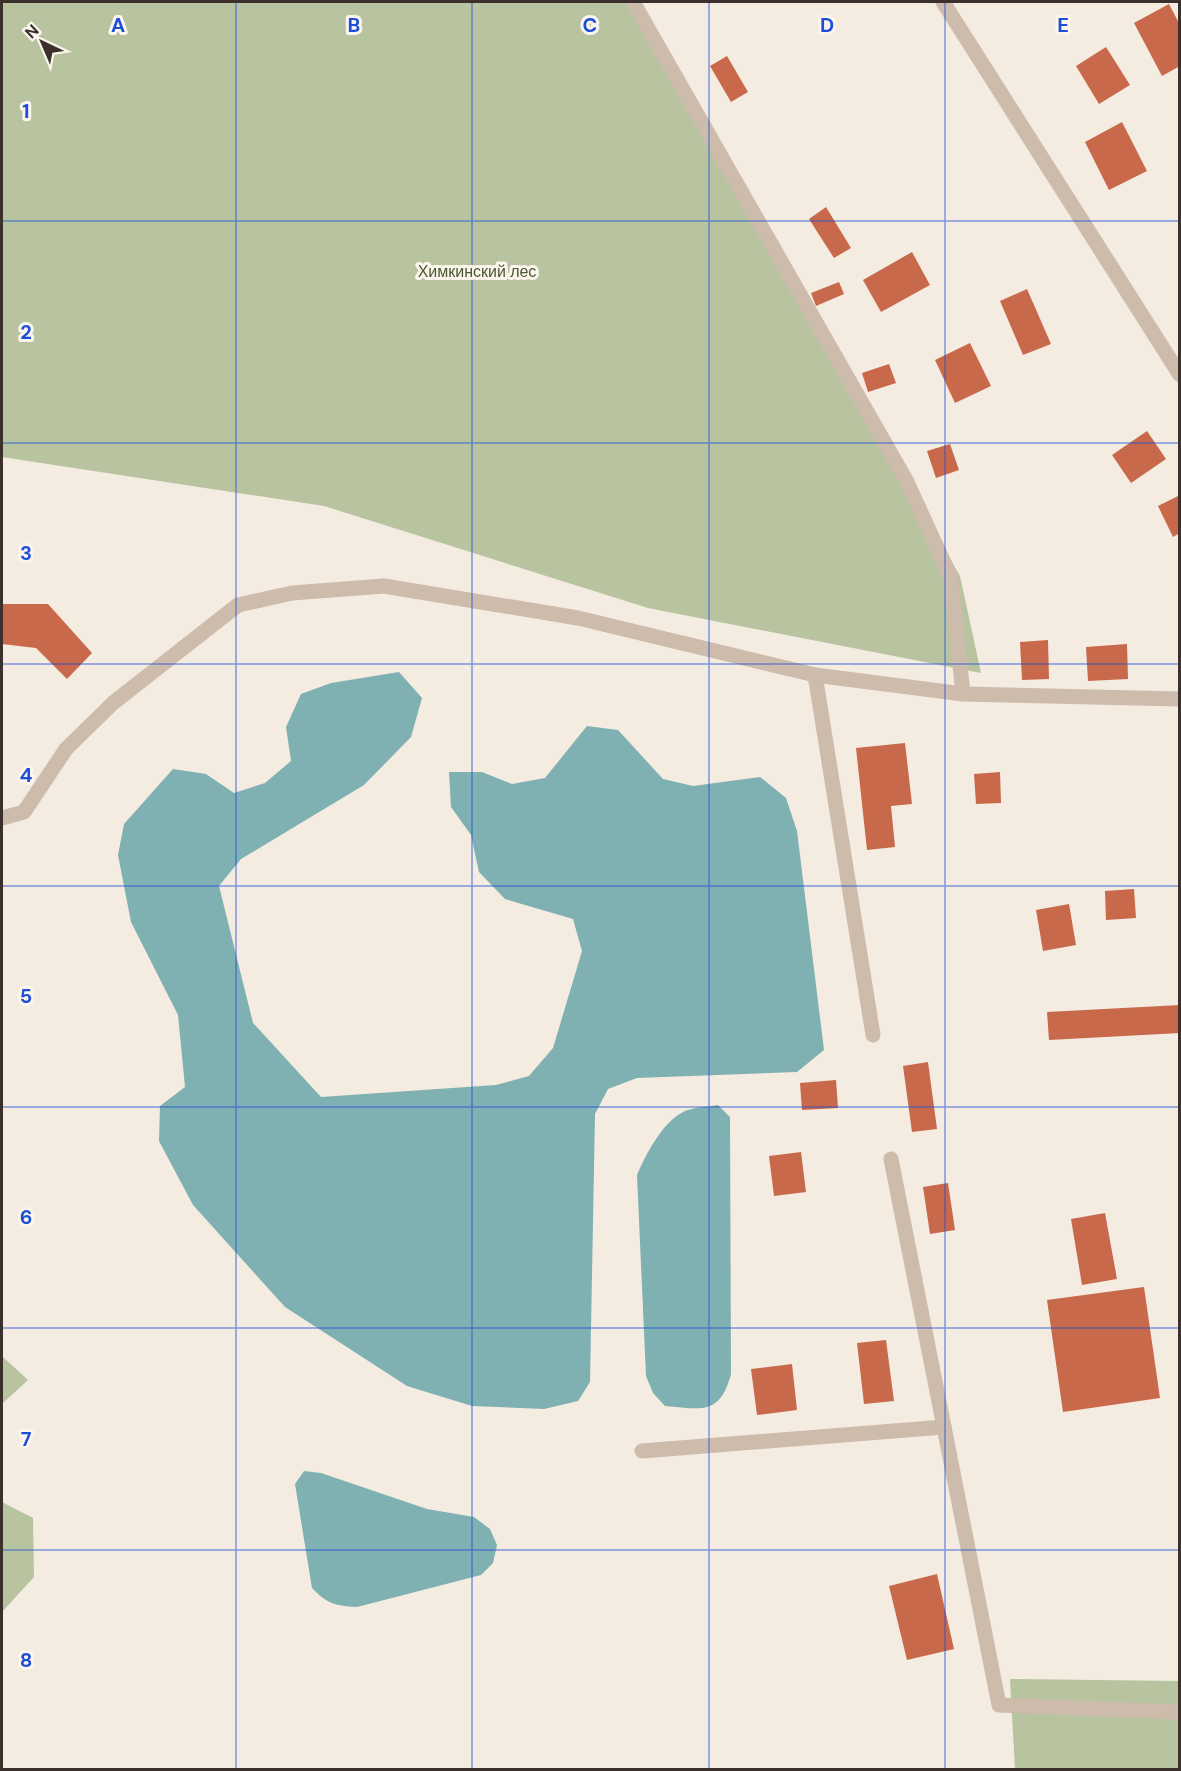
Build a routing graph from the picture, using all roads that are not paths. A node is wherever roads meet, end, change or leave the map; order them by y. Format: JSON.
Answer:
{"nodes":[{"id":1,"x":633,"y":2,"type":"edge"},
{"id":2,"x":943,"y":2,"type":"edge"},
{"id":3,"x":1179,"y":375,"type":"edge"},
{"id":4,"x":815,"y":675,"type":"junction"},
{"id":5,"x":963,"y":694,"type":"junction"},
{"id":6,"x":1179,"y":699,"type":"edge"},
{"id":7,"x":2,"y":818,"type":"edge"},
{"id":8,"x":873,"y":1035,"type":"dead end"},
{"id":9,"x":891,"y":1159,"type":"dead end"},
{"id":10,"x":944,"y":1427,"type":"junction"},
{"id":11,"x":642,"y":1451,"type":"dead end"},
{"id":12,"x":1179,"y":1712,"type":"edge"}],
"edges":[{"from":1,"to":5,"type":"street"},
{"from":2,"to":3,"type":"street"},
{"from":4,"to":5,"type":"street"},
{"from":4,"to":7,"type":"street"},
{"from":4,"to":8,"type":"street"},
{"from":5,"to":6,"type":"street"},
{"from":9,"to":10,"type":"street"},
{"from":10,"to":11,"type":"street"},
{"from":10,"to":12,"type":"street"}]}
